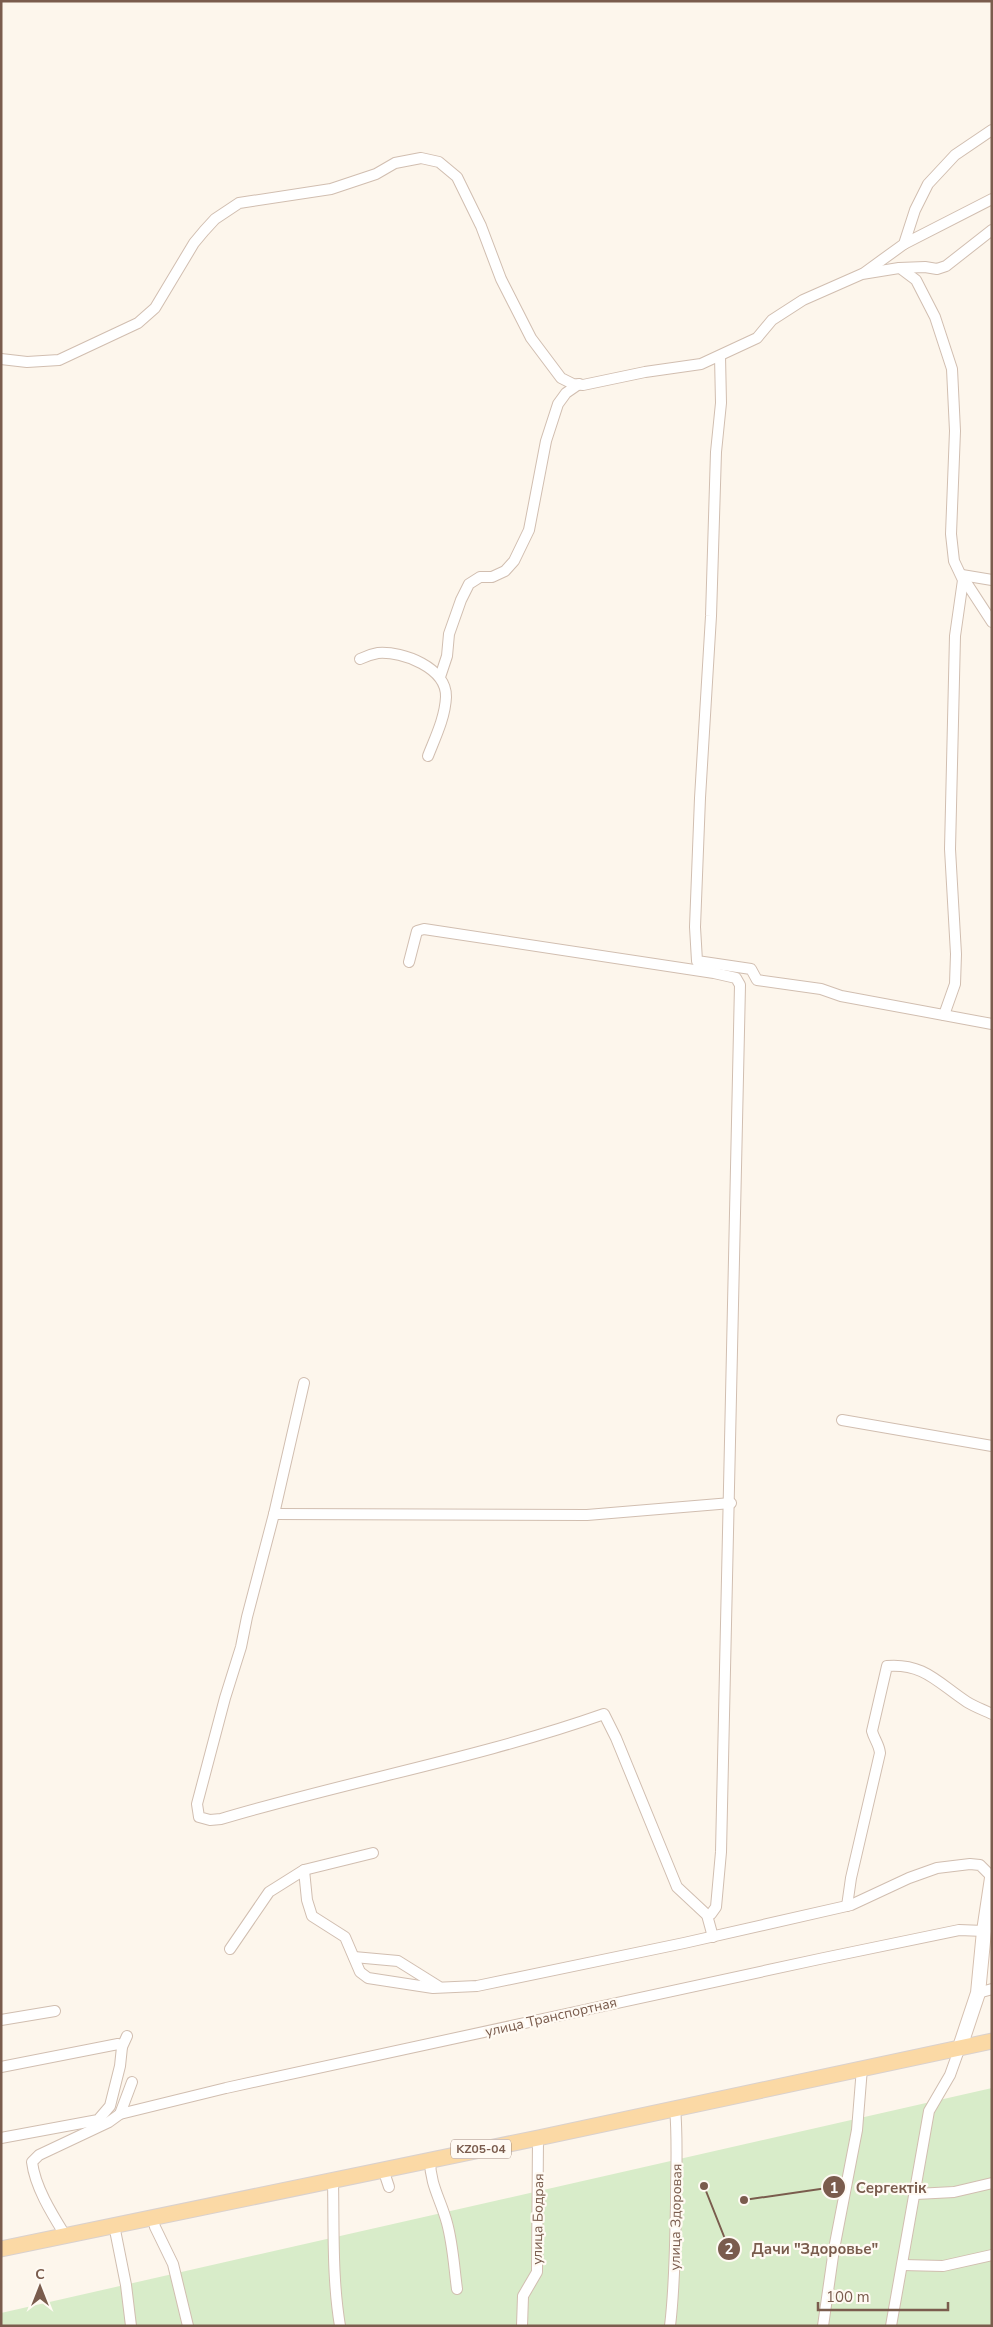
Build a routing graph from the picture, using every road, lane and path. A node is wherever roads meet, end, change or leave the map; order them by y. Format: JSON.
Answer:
{"nodes":[{"id":1,"x":992,"y":130,"type":"edge"},
{"id":2,"x":992,"y":199,"type":"edge"},
{"id":3,"x":992,"y":230,"type":"edge"},
{"id":4,"x":904,"y":244,"type":"junction"},
{"id":5,"x":899,"y":268,"type":"junction"},
{"id":6,"x":862,"y":274,"type":"junction"},
{"id":7,"x":720,"y":356,"type":"junction"},
{"id":8,"x":1,"y":359,"type":"edge"},
{"id":9,"x":579,"y":384,"type":"junction"},
{"id":10,"x":962,"y":575,"type":"junction"},
{"id":11,"x":992,"y":580,"type":"edge"},
{"id":12,"x":992,"y":622,"type":"edge"},
{"id":13,"x":360,"y":658,"type":"dead end"},
{"id":14,"x":440,"y":677,"type":"junction"},
{"id":15,"x":428,"y":756,"type":"dead end"},
{"id":16,"x":409,"y":962,"type":"dead end"},
{"id":17,"x":944,"y":1015,"type":"junction"},
{"id":18,"x":992,"y":1024,"type":"edge"},
{"id":19,"x":304,"y":1383,"type":"dead end"},
{"id":20,"x":842,"y":1420,"type":"dead end"},
{"id":21,"x":992,"y":1446,"type":"edge"},
{"id":22,"x":730,"y":1503,"type":"junction"},
{"id":23,"x":274,"y":1514,"type":"junction"},
{"id":24,"x":992,"y":1714,"type":"edge"},
{"id":25,"x":373,"y":1853,"type":"dead end"},
{"id":26,"x":304,"y":1870,"type":"junction"},
{"id":27,"x":992,"y":1878,"type":"edge"},
{"id":28,"x":847,"y":1906,"type":"junction"},
{"id":29,"x":707,"y":1915,"type":"junction"},
{"id":30,"x":984,"y":1931,"type":"junction"},
{"id":31,"x":713,"y":1936,"type":"junction"},
{"id":32,"x":230,"y":1949,"type":"dead end"},
{"id":33,"x":354,"y":1957,"type":"junction"},
{"id":34,"x":441,"y":1988,"type":"junction"},
{"id":35,"x":992,"y":1990,"type":"edge"},
{"id":36,"x":978,"y":1994,"type":"junction"},
{"id":37,"x":55,"y":2011,"type":"dead end"},
{"id":38,"x":1,"y":2020,"type":"edge"},
{"id":39,"x":127,"y":2036,"type":"dead end"},
{"id":40,"x":992,"y":2041,"type":"edge"},
{"id":41,"x":122,"y":2047,"type":"junction"},
{"id":42,"x":960,"y":2047,"type":"junction"},
{"id":43,"x":1,"y":2066,"type":"edge"},
{"id":44,"x":862,"y":2068,"type":"junction"},
{"id":45,"x":132,"y":2082,"type":"dead end"},
{"id":46,"x":674,"y":2108,"type":"junction"},
{"id":47,"x":120,"y":2114,"type":"junction"},
{"id":48,"x":1,"y":2138,"type":"edge"},
{"id":49,"x":538,"y":2138,"type":"junction"},
{"id":50,"x":430,"y":2160,"type":"junction"},
{"id":51,"x":383,"y":2169,"type":"junction"},
{"id":52,"x":332,"y":2180,"type":"junction"},
{"id":53,"x":992,"y":2183,"type":"edge"},
{"id":54,"x":389,"y":2187,"type":"dead end"},
{"id":55,"x":916,"y":2194,"type":"junction"},
{"id":56,"x":152,"y":2216,"type":"junction"},
{"id":57,"x":114,"y":2224,"type":"junction"},
{"id":58,"x":65,"y":2235,"type":"junction"},
{"id":59,"x":1,"y":2248,"type":"edge"},
{"id":60,"x":992,"y":2255,"type":"edge"},
{"id":61,"x":903,"y":2265,"type":"junction"},
{"id":62,"x":457,"y":2289,"type":"dead end"},
{"id":63,"x":131,"y":2326,"type":"edge"},
{"id":64,"x":188,"y":2326,"type":"edge"},
{"id":65,"x":340,"y":2326,"type":"edge"},
{"id":66,"x":522,"y":2326,"type":"edge"},
{"id":67,"x":670,"y":2326,"type":"edge"},
{"id":68,"x":823,"y":2326,"type":"edge"},
{"id":69,"x":891,"y":2326,"type":"edge"}],
"edges":[{"from":1,"to":4,"type":"street"},
{"from":2,"to":4,"type":"street"},
{"from":3,"to":5,"type":"street"},
{"from":4,"to":6,"type":"street"},
{"from":5,"to":6,"type":"street"},
{"from":5,"to":10,"type":"street"},
{"from":6,"to":7,"type":"street"},
{"from":7,"to":9,"type":"street"},
{"from":7,"to":17,"type":"street"},
{"from":8,"to":9,"type":"street"},
{"from":9,"to":14,"type":"street"},
{"from":10,"to":11,"type":"street"},
{"from":10,"to":12,"type":"street"},
{"from":10,"to":17,"type":"street"},
{"from":13,"to":14,"type":"street"},
{"from":14,"to":15,"type":"street"},
{"from":16,"to":22,"type":"street"},
{"from":17,"to":18,"type":"street"},
{"from":19,"to":23,"type":"street"},
{"from":20,"to":21,"type":"street"},
{"from":22,"to":23,"type":"street"},
{"from":22,"to":29,"type":"street"},
{"from":23,"to":29,"type":"street"},
{"from":24,"to":28,"type":"street"},
{"from":25,"to":26,"type":"street"},
{"from":26,"to":32,"type":"street"},
{"from":26,"to":33,"type":"street"},
{"from":27,"to":28,"type":"street"},
{"from":27,"to":30,"type":"street"},
{"from":28,"to":31,"type":"street"},
{"from":29,"to":31,"type":"street"},
{"from":30,"to":36,"type":"street"},
{"from":30,"to":47,"type":"street","name":"улица Транспортная"},
{"from":31,"to":34,"type":"street"},
{"from":33,"to":34,"type":"street"},
{"from":33,"to":34,"type":"street"},
{"from":35,"to":36,"type":"street"},
{"from":36,"to":42,"type":"street"},
{"from":37,"to":38,"type":"street"},
{"from":39,"to":41,"type":"street"},
{"from":40,"to":42,"type":"main road","number":"KZ05-04"},
{"from":41,"to":43,"type":"street"},
{"from":41,"to":48,"type":"street"},
{"from":42,"to":44,"type":"main road","number":"KZ05-04"},
{"from":42,"to":55,"type":"street"},
{"from":44,"to":46,"type":"main road","number":"KZ05-04"},
{"from":44,"to":68,"type":"street"},
{"from":45,"to":47,"type":"street"},
{"from":46,"to":49,"type":"main road","number":"KZ05-04"},
{"from":46,"to":67,"type":"street","name":"улица Здоровая"},
{"from":47,"to":58,"type":"street","name":"улица Транспортная"},
{"from":49,"to":50,"type":"main road","number":"KZ05-04"},
{"from":49,"to":66,"type":"street","name":"улица Бодрая"},
{"from":50,"to":51,"type":"main road","number":"KZ05-04"},
{"from":50,"to":62,"type":"street"},
{"from":51,"to":52,"type":"main road","number":"KZ05-04"},
{"from":51,"to":54,"type":"street"},
{"from":52,"to":56,"type":"main road","number":"KZ05-04"},
{"from":52,"to":65,"type":"street"},
{"from":53,"to":55,"type":"street"},
{"from":55,"to":61,"type":"street"},
{"from":56,"to":57,"type":"main road","number":"KZ05-04"},
{"from":56,"to":64,"type":"street"},
{"from":57,"to":58,"type":"main road","number":"KZ05-04"},
{"from":57,"to":63,"type":"street"},
{"from":58,"to":59,"type":"main road","number":"KZ05-04"},
{"from":60,"to":61,"type":"street"},
{"from":61,"to":69,"type":"street"}]}
